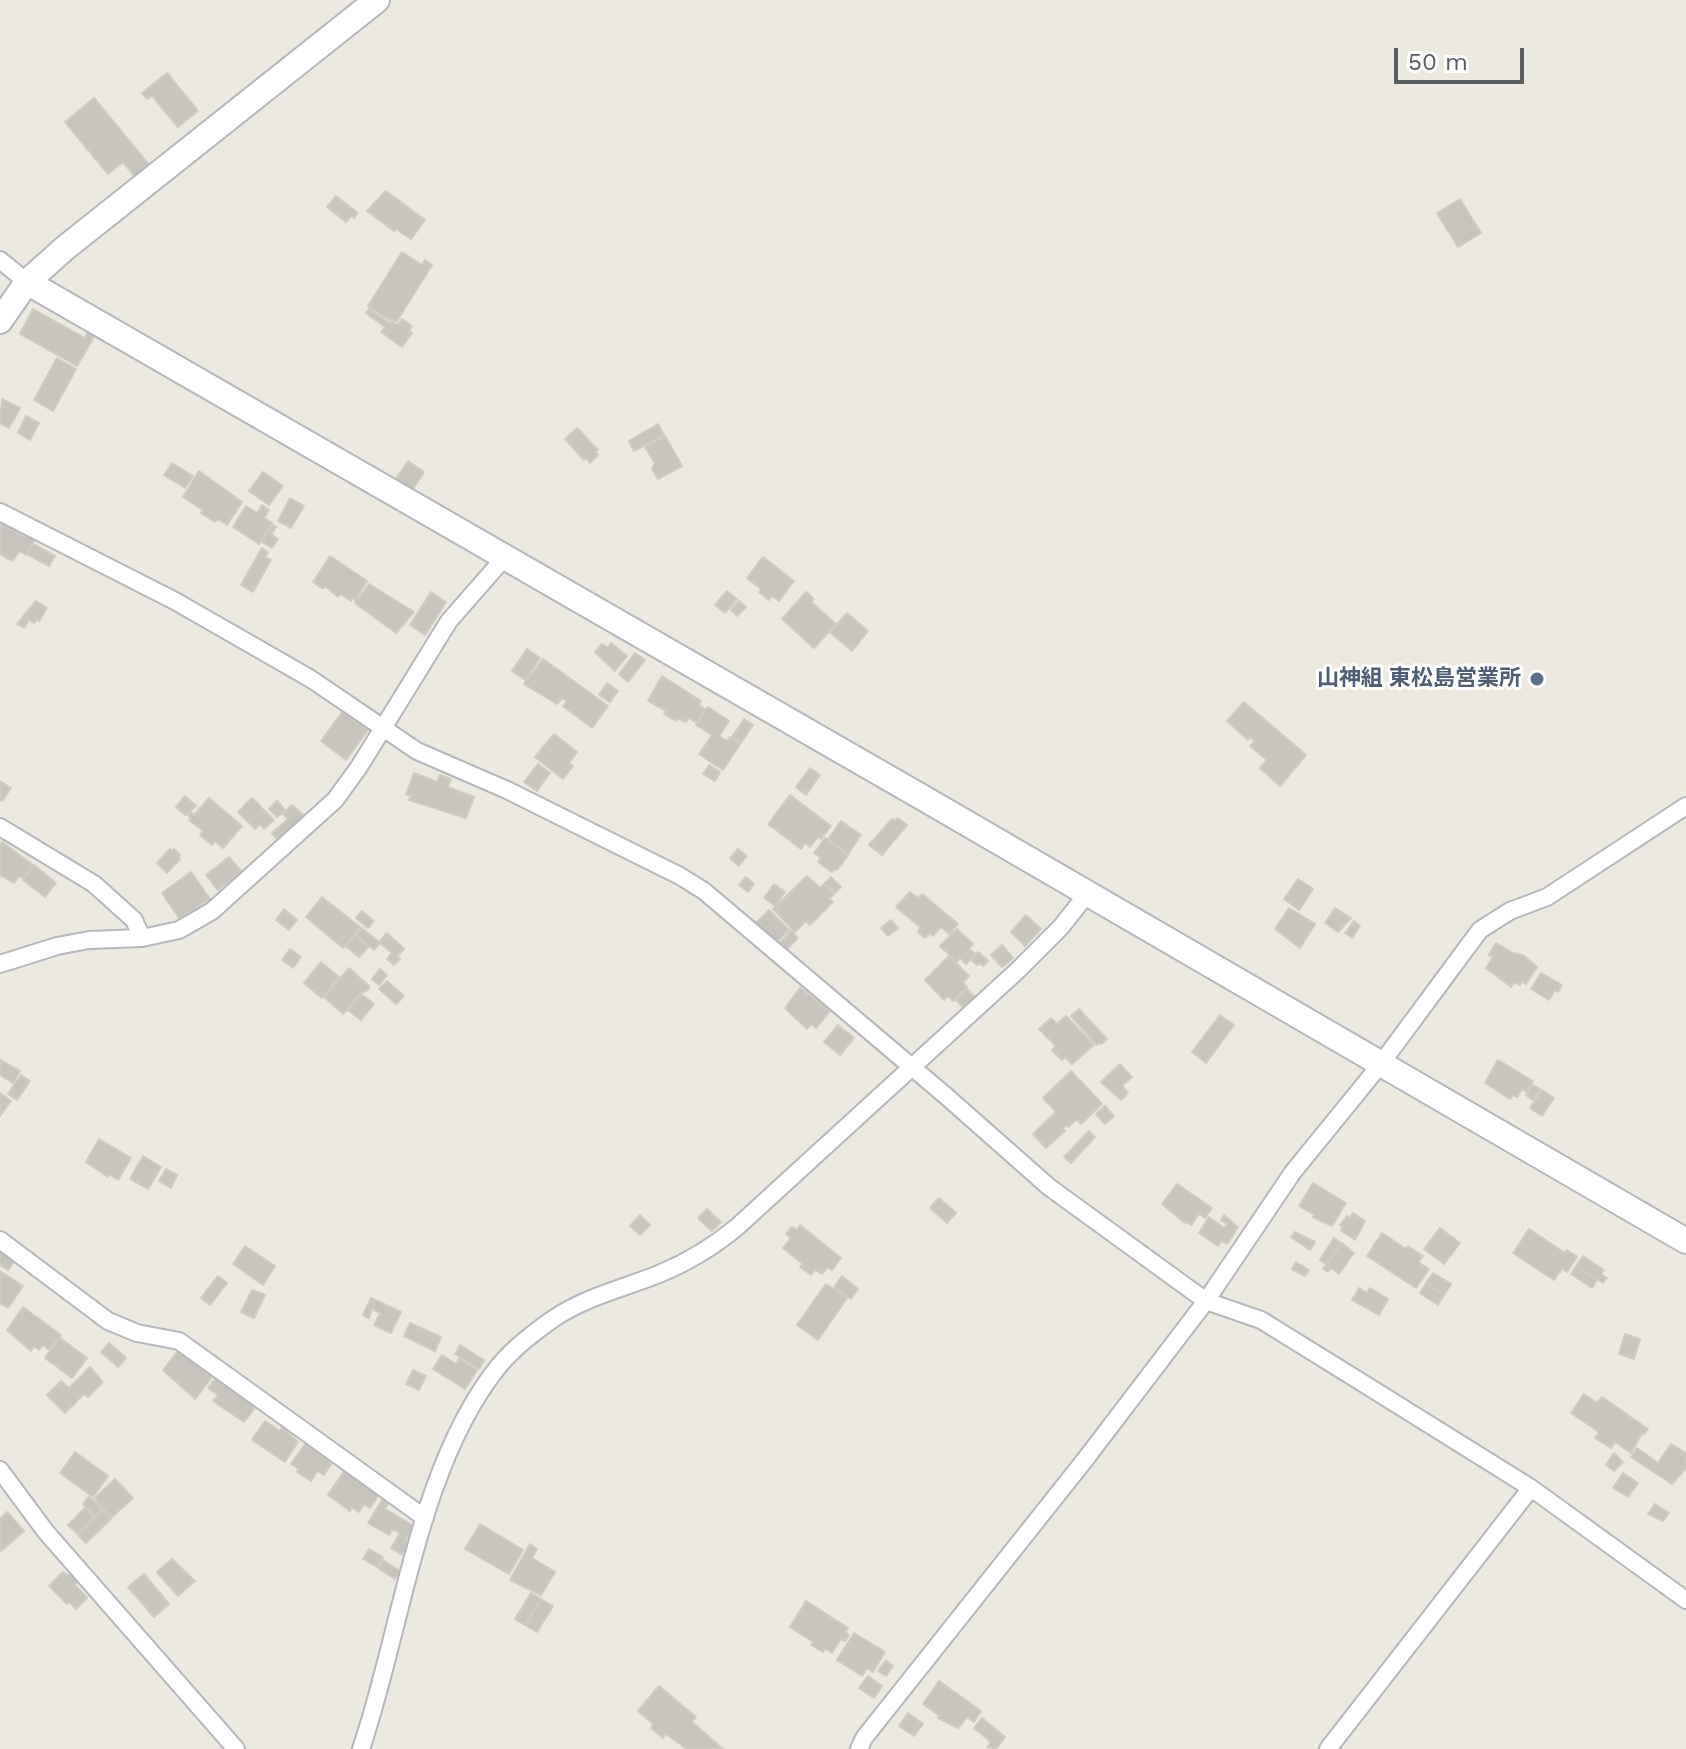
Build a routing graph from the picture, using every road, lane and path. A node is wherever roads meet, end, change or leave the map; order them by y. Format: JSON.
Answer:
{"nodes":[{"id":1,"x":377,"y":0,"type":"edge"},
{"id":2,"x":0,"y":260,"type":"edge"},
{"id":3,"x":27,"y":282,"type":"junction"},
{"id":4,"x":0,"y":321,"type":"edge"},
{"id":5,"x":0,"y":512,"type":"edge"},
{"id":6,"x":505,"y":557,"type":"junction"},
{"id":7,"x":383,"y":729,"type":"junction"},
{"id":8,"x":1686,"y":806,"type":"edge"},
{"id":9,"x":0,"y":827,"type":"edge"},
{"id":10,"x":1087,"y":894,"type":"junction"},
{"id":11,"x":142,"y":938,"type":"junction"},
{"id":12,"x":0,"y":964,"type":"edge"},
{"id":13,"x":1380,"y":1065,"type":"junction"},
{"id":14,"x":913,"y":1068,"type":"junction"},
{"id":15,"x":0,"y":1240,"type":"edge"},
{"id":16,"x":1686,"y":1241,"type":"edge"},
{"id":17,"x":1206,"y":1301,"type":"junction"},
{"id":18,"x":0,"y":1470,"type":"edge"},
{"id":19,"x":1531,"y":1488,"type":"junction"},
{"id":20,"x":425,"y":1518,"type":"junction"},
{"id":21,"x":1686,"y":1600,"type":"edge"},
{"id":22,"x":236,"y":1749,"type":"edge"},
{"id":23,"x":361,"y":1749,"type":"edge"},
{"id":24,"x":859,"y":1749,"type":"edge"},
{"id":25,"x":1328,"y":1749,"type":"edge"}],
"edges":[{"from":1,"to":3,"type":"street"},
{"from":2,"to":3,"type":"street"},
{"from":3,"to":4,"type":"street"},
{"from":3,"to":6,"type":"street"},
{"from":5,"to":7,"type":"street"},
{"from":6,"to":7,"type":"street"},
{"from":6,"to":10,"type":"street"},
{"from":7,"to":11,"type":"street"},
{"from":7,"to":14,"type":"street"},
{"from":8,"to":13,"type":"street"},
{"from":9,"to":11,"type":"street"},
{"from":10,"to":13,"type":"street"},
{"from":10,"to":14,"type":"street"},
{"from":11,"to":12,"type":"street"},
{"from":13,"to":16,"type":"street"},
{"from":13,"to":17,"type":"street"},
{"from":14,"to":17,"type":"street"},
{"from":14,"to":20,"type":"street"},
{"from":15,"to":20,"type":"street"},
{"from":17,"to":19,"type":"street"},
{"from":17,"to":24,"type":"street"},
{"from":18,"to":22,"type":"street"},
{"from":19,"to":21,"type":"street"},
{"from":19,"to":25,"type":"street"},
{"from":20,"to":23,"type":"street"}]}
